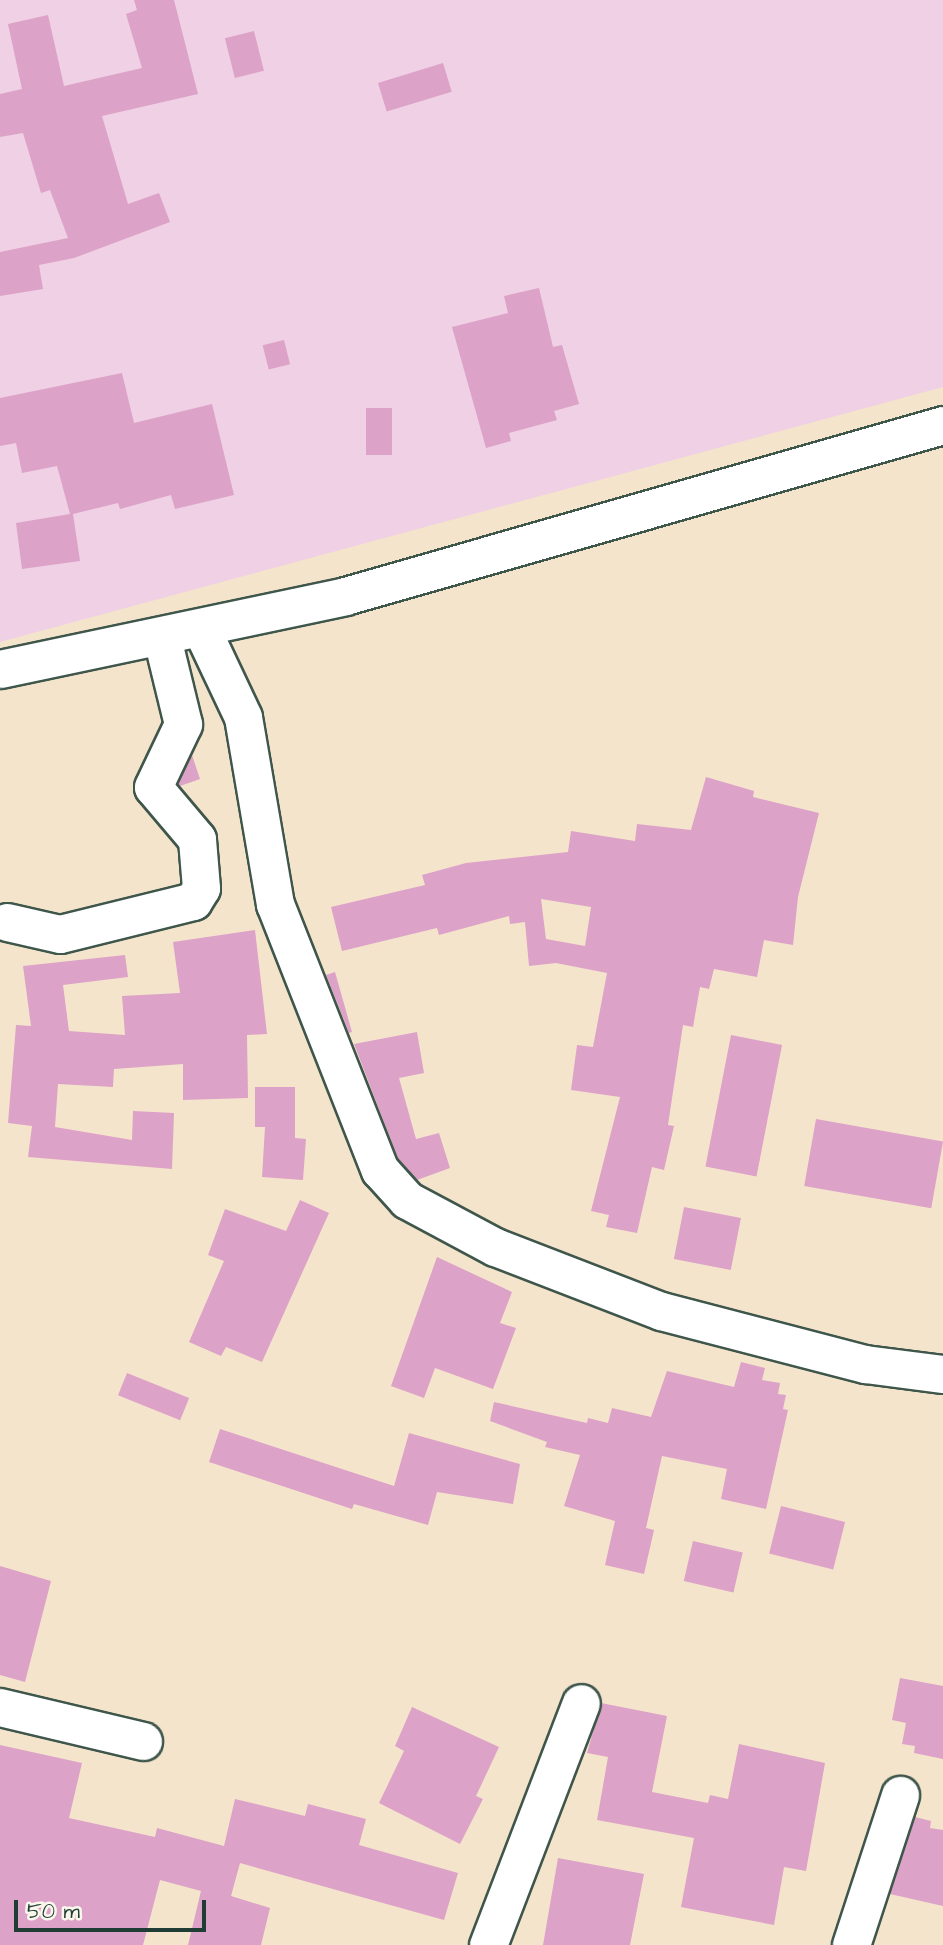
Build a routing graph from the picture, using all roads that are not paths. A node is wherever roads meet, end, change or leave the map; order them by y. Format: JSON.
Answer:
{"nodes":[{"id":1,"x":943,"y":425,"type":"edge"},
{"id":2,"x":201,"y":628,"type":"junction"},
{"id":3,"x":162,"y":638,"type":"junction"},
{"id":4,"x":0,"y":667,"type":"edge"},
{"id":5,"x":7,"y":922,"type":"dead end"},
{"id":6,"x":943,"y":1374,"type":"edge"},
{"id":7,"x":581,"y":1703,"type":"dead end"},
{"id":8,"x":0,"y":1707,"type":"edge"},
{"id":9,"x":143,"y":1741,"type":"dead end"},
{"id":10,"x":900,"y":1795,"type":"dead end"},
{"id":11,"x":488,"y":1945,"type":"edge"},
{"id":12,"x":851,"y":1945,"type":"edge"}],
"edges":[{"from":1,"to":2,"type":"street"},
{"from":2,"to":3,"type":"street"},
{"from":2,"to":6,"type":"street"},
{"from":3,"to":4,"type":"street"},
{"from":3,"to":5,"type":"street"},
{"from":7,"to":11,"type":"street"},
{"from":8,"to":9,"type":"street"},
{"from":10,"to":12,"type":"street"}]}
